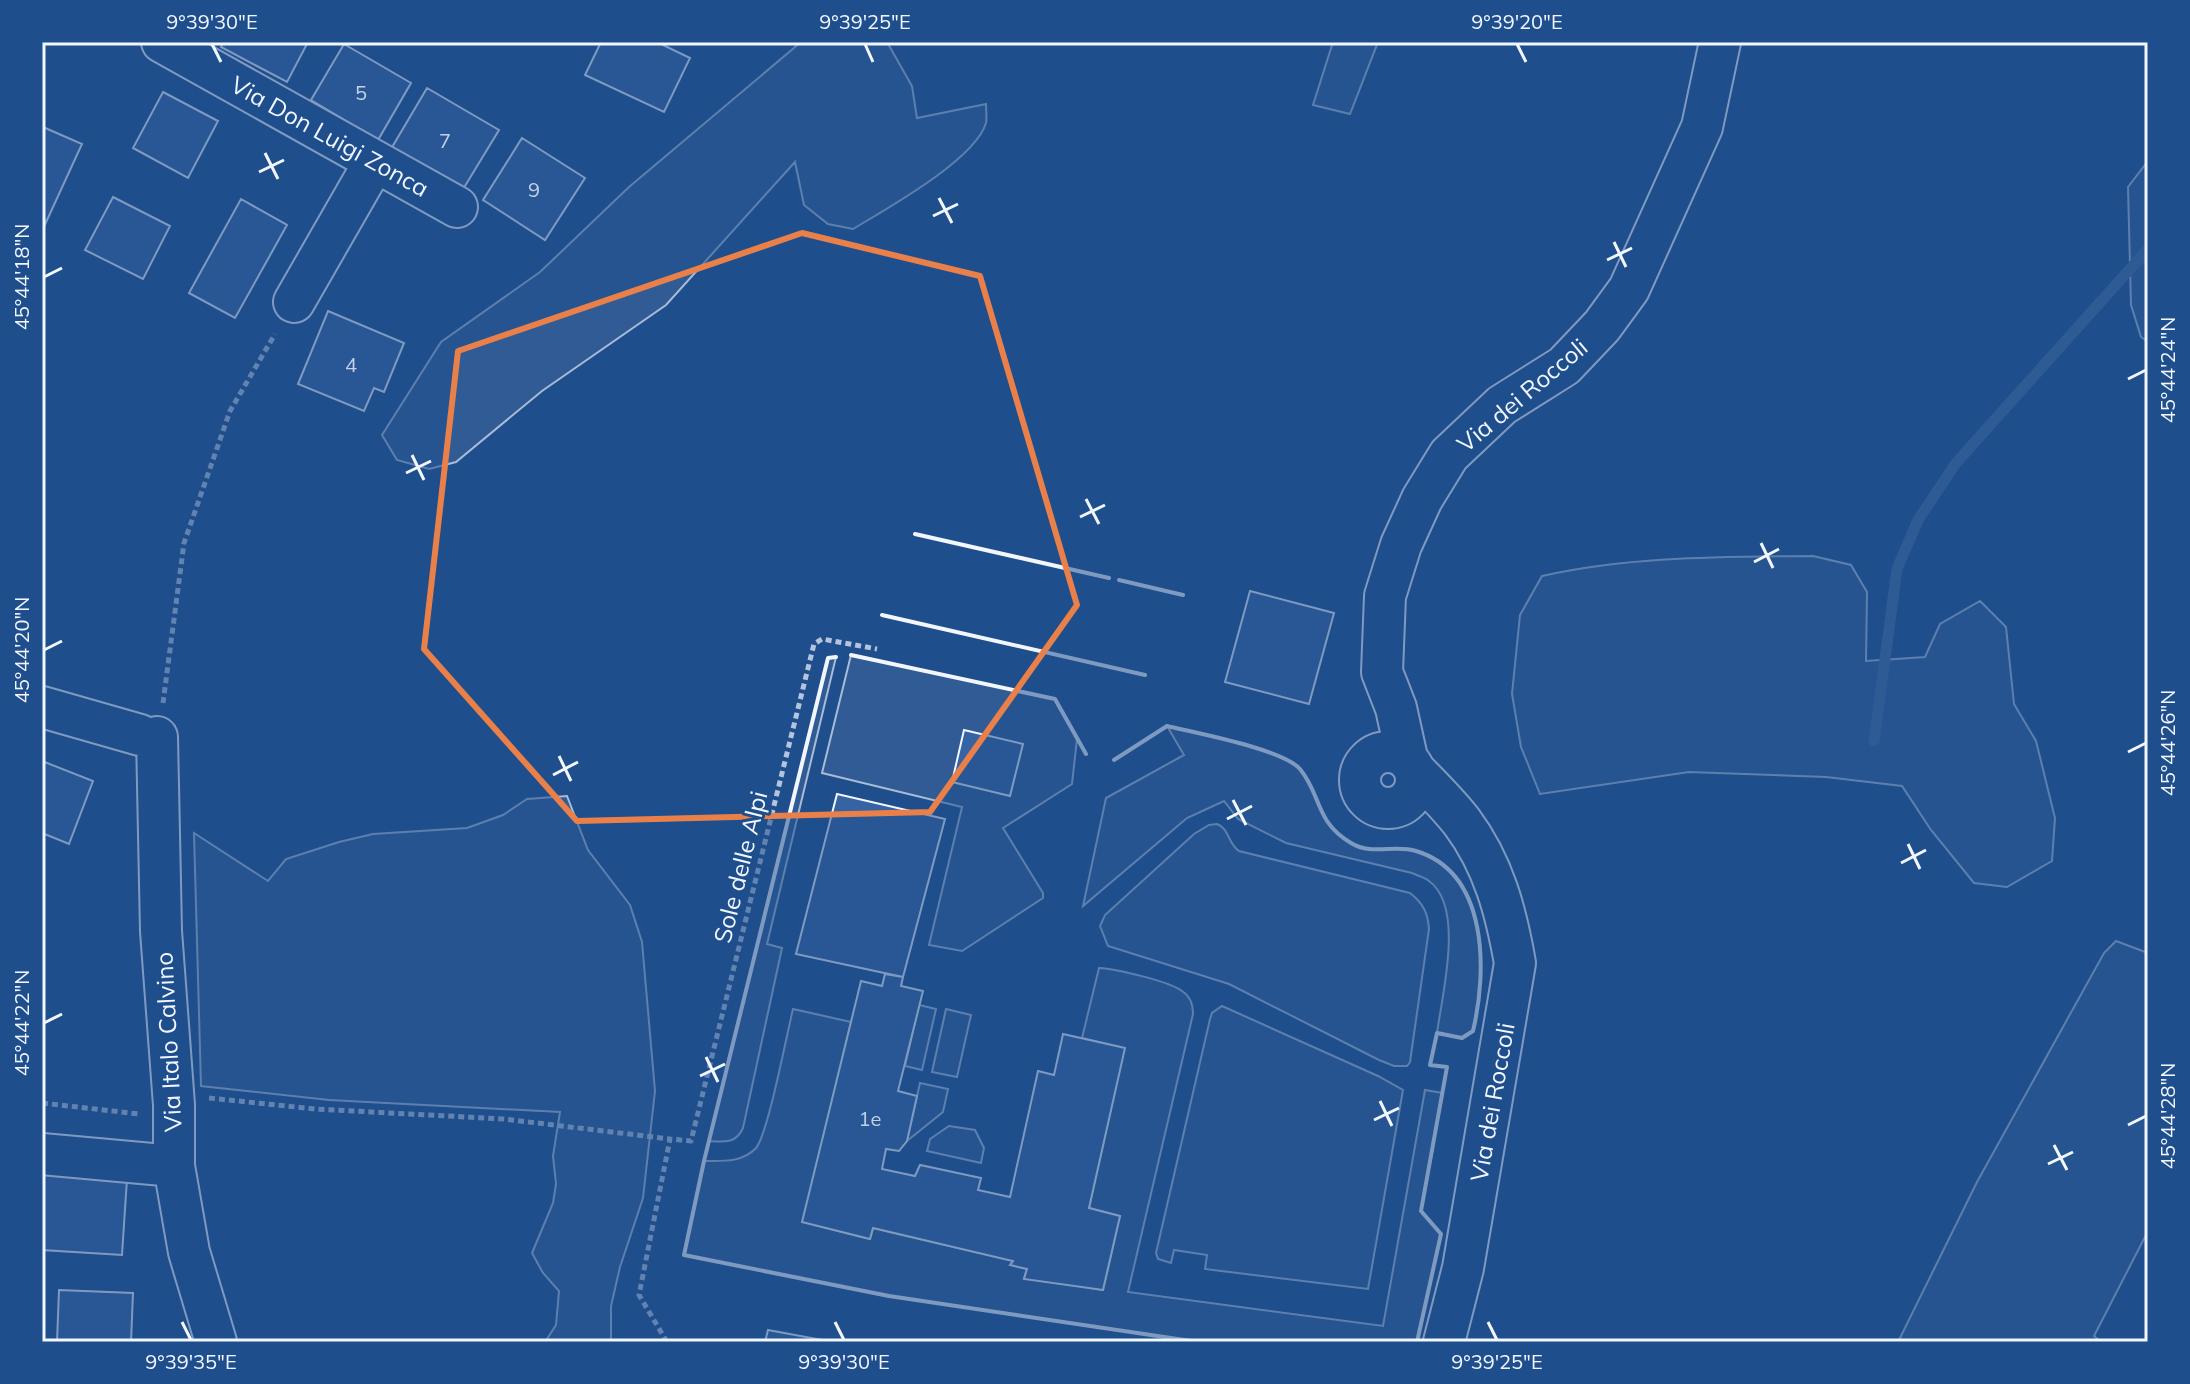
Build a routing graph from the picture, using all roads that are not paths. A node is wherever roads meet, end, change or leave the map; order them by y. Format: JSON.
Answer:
{"nodes":[{"id":1,"x":162,"y":42,"type":"edge"},
{"id":2,"x":1720,"y":42,"type":"edge"},
{"id":3,"x":375,"y":161,"type":"junction"},
{"id":4,"x":457,"y":207,"type":"dead end"},
{"id":5,"x":294,"y":302,"type":"road end"},
{"id":6,"x":1382,"y":672,"type":"junction"},
{"id":7,"x":42,"y":707,"type":"edge"},
{"id":8,"x":1367,"y":760,"type":"junction"},
{"id":9,"x":1411,"y":764,"type":"junction"},
{"id":10,"x":1396,"y":807,"type":"junction"},
{"id":11,"x":1487,"y":863,"type":"junction"},
{"id":12,"x":42,"y":1154,"type":"edge"},
{"id":13,"x":174,"y":1166,"type":"junction"},
{"id":14,"x":216,"y":1342,"type":"edge"},
{"id":15,"x":1444,"y":1342,"type":"edge"}],
"edges":[{"from":1,"to":3,"type":"street","name":"Via Don Luigi Zonca"},
{"from":2,"to":6,"type":"street","name":"Via dei Roccoli"},
{"from":3,"to":4,"type":"street","name":"Via Don Luigi Zonca"},
{"from":3,"to":5,"type":"street"},
{"from":6,"to":8,"type":"street"},
{"from":6,"to":9,"type":"street","name":"Via dei Roccoli"},
{"from":7,"to":13,"type":"street","name":"Via Italo Calvino"},
{"from":8,"to":9,"type":"street"},
{"from":8,"to":10,"type":"street"},
{"from":9,"to":10,"type":"street"},
{"from":9,"to":11,"type":"street","name":"Via dei Roccoli"},
{"from":10,"to":11,"type":"street"},
{"from":11,"to":15,"type":"street","name":"Via dei Roccoli"},
{"from":12,"to":13,"type":"street"},
{"from":13,"to":14,"type":"street","name":"Via Italo Calvino"}]}
